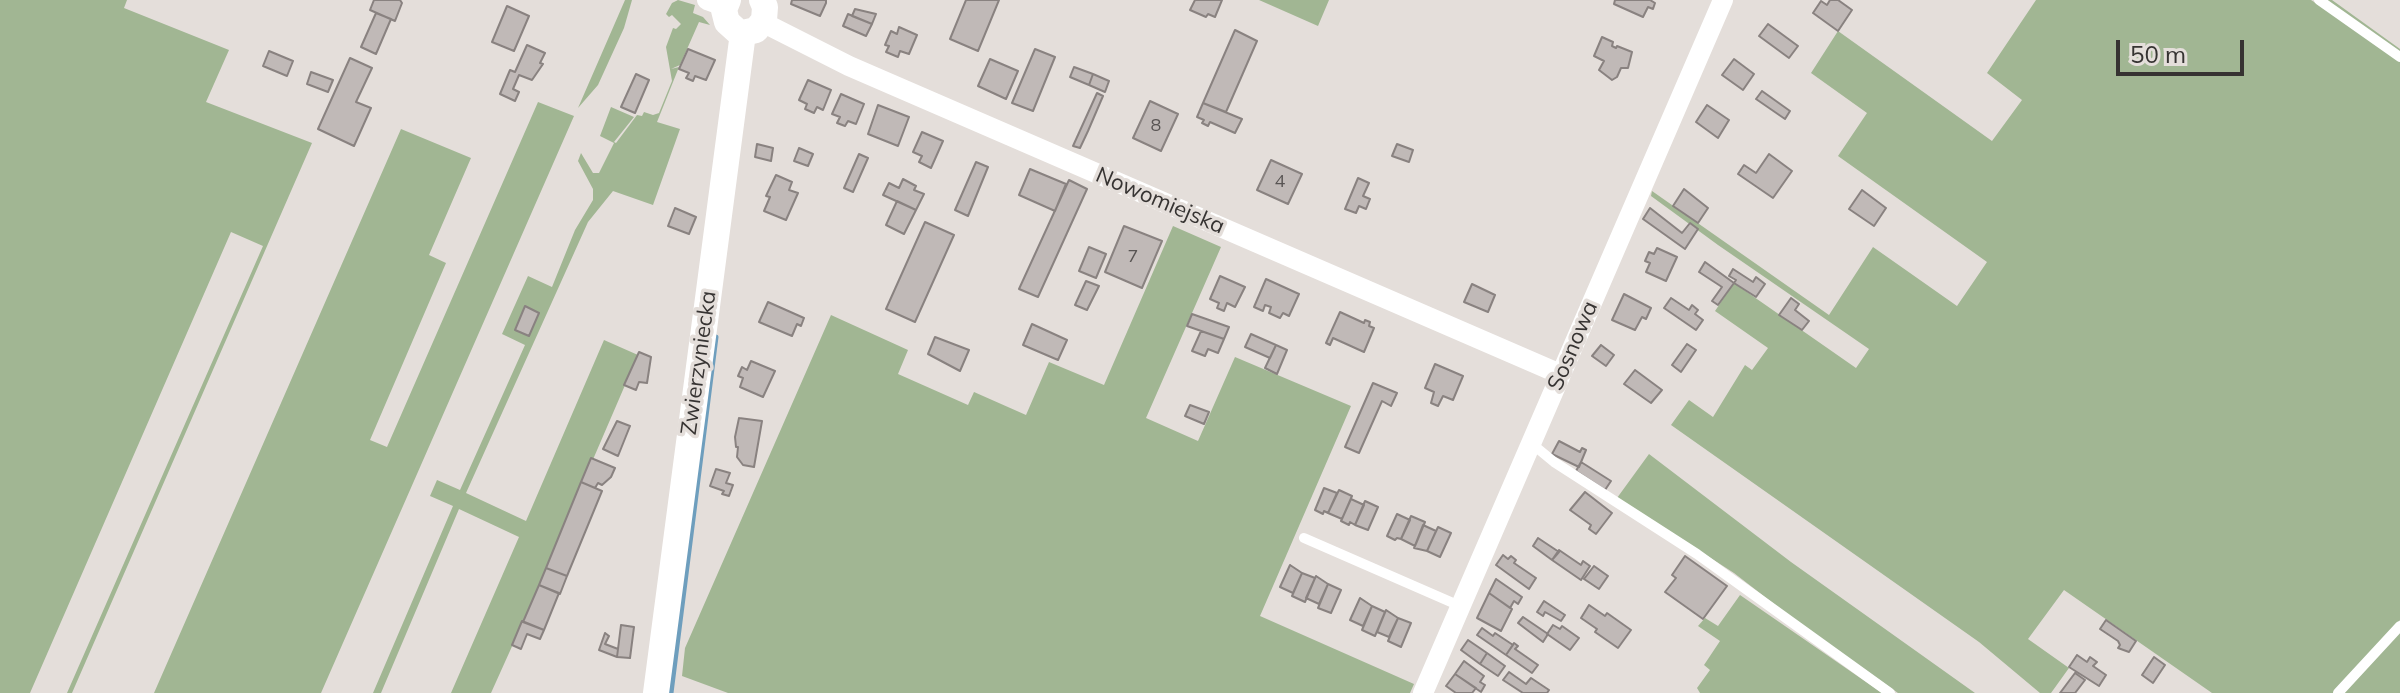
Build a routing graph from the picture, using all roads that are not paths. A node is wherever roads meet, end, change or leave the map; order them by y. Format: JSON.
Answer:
{"nodes":[{"id":1,"x":1723,"y":0,"type":"edge"},
{"id":2,"x":2319,"y":0,"type":"edge"},
{"id":3,"x":720,"y":2,"type":"edge"},
{"id":4,"x":756,"y":18,"type":"edge"},
{"id":5,"x":2400,"y":57,"type":"edge"},
{"id":6,"x":1560,"y":374,"type":"junction"},
{"id":7,"x":1531,"y":443,"type":"junction"},
{"id":8,"x":1304,"y":538,"type":"dead end"},
{"id":9,"x":1460,"y":606,"type":"junction"},
{"id":10,"x":2400,"y":626,"type":"edge"},
{"id":11,"x":656,"y":693,"type":"edge"},
{"id":12,"x":1423,"y":693,"type":"edge"},
{"id":13,"x":1890,"y":693,"type":"edge"},
{"id":14,"x":2338,"y":693,"type":"edge"}],
"edges":[{"from":1,"to":6,"type":"street","name":"Sosnowa"},
{"from":2,"to":5,"type":"lane"},
{"from":3,"to":4,"type":"street"},
{"from":4,"to":6,"type":"street","name":"Nowomiejska"},
{"from":4,"to":11,"type":"street","name":"Zwierzyniecka"},
{"from":6,"to":7,"type":"street","name":"Sosnowa"},
{"from":7,"to":9,"type":"street","name":"Sosnowa"},
{"from":7,"to":13,"type":"lane"},
{"from":8,"to":9,"type":"lane"},
{"from":9,"to":12,"type":"street","name":"Sosnowa"},
{"from":10,"to":14,"type":"lane"}]}
